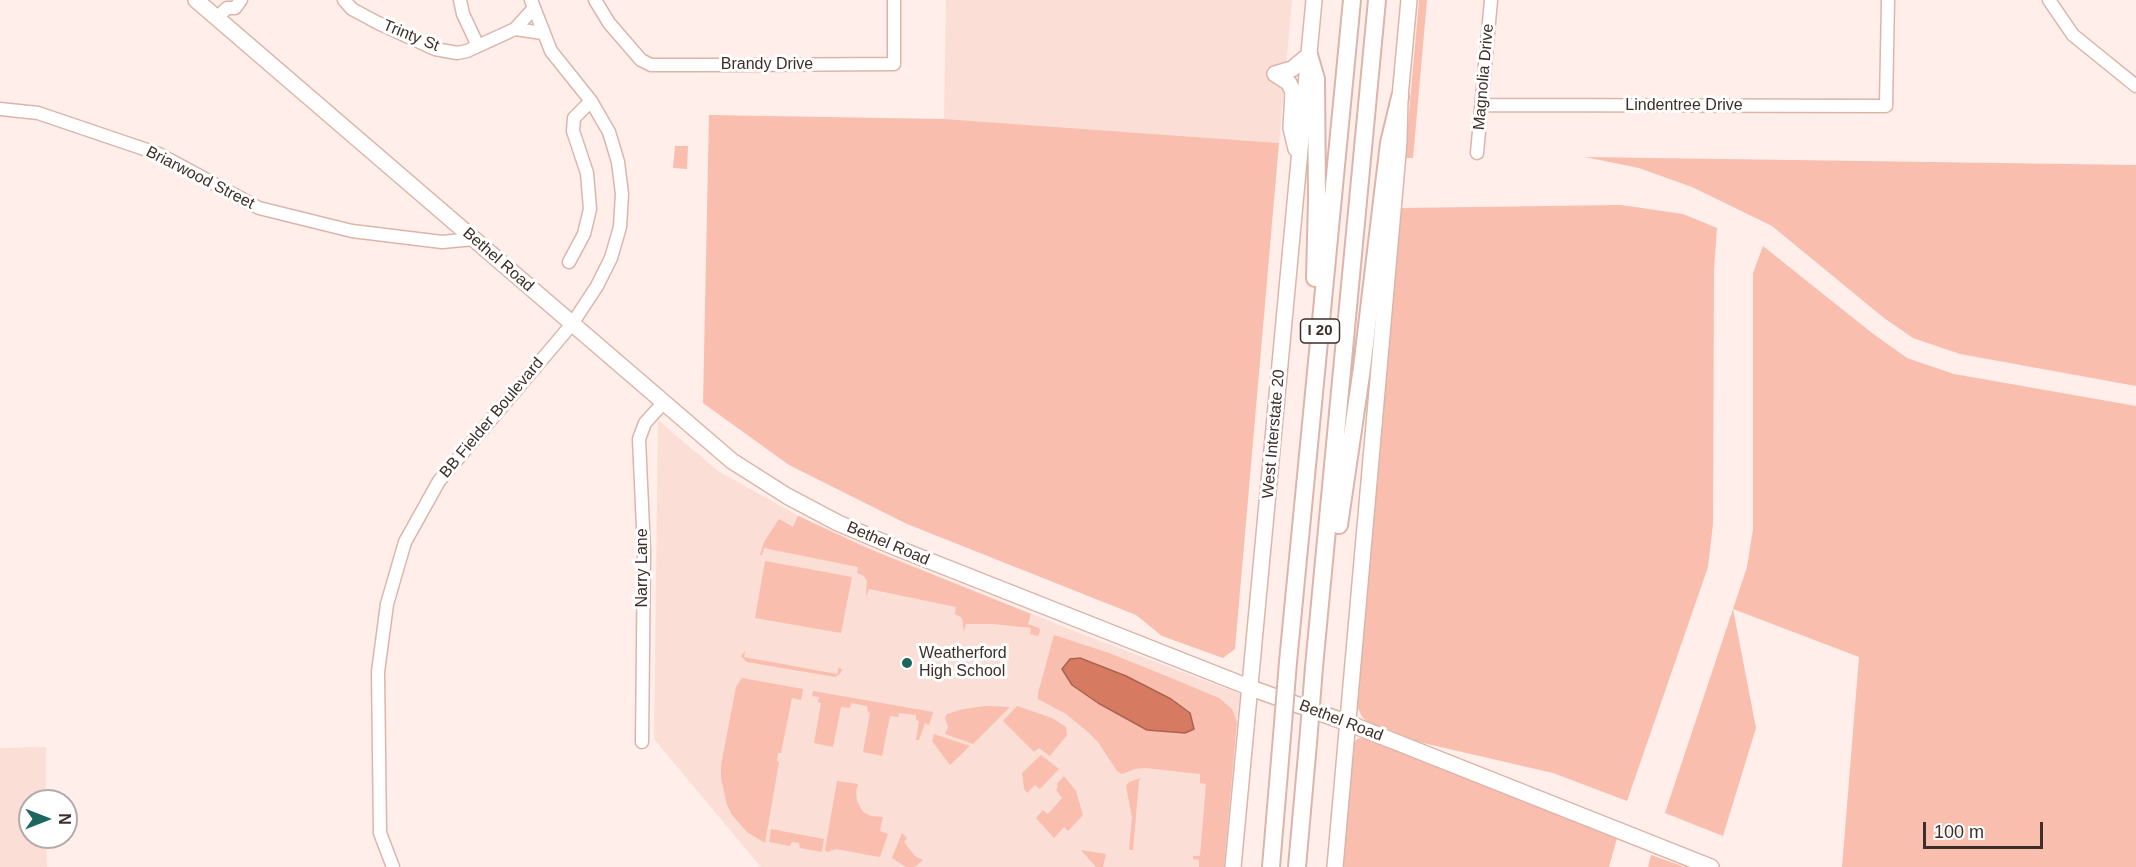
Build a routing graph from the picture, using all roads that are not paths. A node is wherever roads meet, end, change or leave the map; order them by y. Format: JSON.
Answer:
{"nodes":[{"id":1,"x":196,"y":0,"type":"edge"},
{"id":2,"x":241,"y":0,"type":"edge"},
{"id":3,"x":344,"y":0,"type":"edge"},
{"id":4,"x":460,"y":0,"type":"edge"},
{"id":5,"x":595,"y":0,"type":"edge"},
{"id":6,"x":894,"y":0,"type":"edge"},
{"id":7,"x":1314,"y":0,"type":"edge"},
{"id":8,"x":1352,"y":0,"type":"edge"},
{"id":9,"x":1377,"y":0,"type":"edge"},
{"id":10,"x":1409,"y":0,"type":"edge"},
{"id":11,"x":1491,"y":0,"type":"edge"},
{"id":12,"x":1888,"y":0,"type":"edge"},
{"id":13,"x":2049,"y":0,"type":"edge"},
{"id":14,"x":532,"y":4,"type":"edge"},
{"id":15,"x":224,"y":9,"type":"edge"},
{"id":16,"x":515,"y":29,"type":"junction"},
{"id":17,"x":543,"y":33,"type":"junction"},
{"id":18,"x":478,"y":46,"type":"junction"},
{"id":19,"x":1309,"y":55,"type":"junction"},
{"id":20,"x":2136,"y":86,"type":"edge"},
{"id":21,"x":1400,"y":97,"type":"junction"},
{"id":22,"x":591,"y":101,"type":"junction"},
{"id":23,"x":1482,"y":105,"type":"junction"},
{"id":24,"x":0,"y":109,"type":"edge"},
{"id":25,"x":1477,"y":153,"type":"dead end"},
{"id":26,"x":1299,"y":161,"type":"junction"},
{"id":27,"x":474,"y":239,"type":"junction"},
{"id":28,"x":569,"y":262,"type":"dead end"},
{"id":29,"x":572,"y":324,"type":"junction"},
{"id":30,"x":1317,"y":363,"type":"junction"},
{"id":31,"x":664,"y":402,"type":"junction"},
{"id":32,"x":1324,"y":574,"type":"junction"},
{"id":33,"x":1251,"y":688,"type":"junction"},
{"id":34,"x":1348,"y":723,"type":"junction"},
{"id":35,"x":642,"y":742,"type":"dead end"},
{"id":36,"x":393,"y":867,"type":"edge"},
{"id":37,"x":1233,"y":867,"type":"edge"},
{"id":38,"x":1271,"y":867,"type":"edge"},
{"id":39,"x":1297,"y":867,"type":"edge"},
{"id":40,"x":1335,"y":867,"type":"edge"},
{"id":41,"x":1711,"y":867,"type":"edge"}],
"edges":[{"from":1,"to":15,"type":"main road","name":"Bethel Road"},
{"from":2,"to":15,"type":"street"},
{"from":3,"to":18,"type":"street","name":"Trinty St"},
{"from":4,"to":18,"type":"street"},
{"from":5,"to":6,"type":"street","name":"Brandy Drive"},
{"from":7,"to":19,"type":"main road","name":"West Interstate 20"},
{"from":8,"to":30,"type":"highway","number":"I 20"},
{"from":9,"to":32,"type":"highway","number":"I 20"},
{"from":10,"to":21,"type":"main road"},
{"from":11,"to":23,"type":"street","name":"Magnolia Drive"},
{"from":12,"to":23,"type":"street","name":"Lindentree Drive"},
{"from":13,"to":20,"type":"street"},
{"from":14,"to":16,"type":"street","name":"Trinty St"},
{"from":14,"to":17,"type":"street","name":"BB Fielder Boulevard"},
{"from":15,"to":27,"type":"main road","name":"Bethel Road"},
{"from":16,"to":17,"type":"street"},
{"from":16,"to":18,"type":"street","name":"Trinty St"},
{"from":17,"to":22,"type":"street","name":"BB Fielder Boulevard"},
{"from":19,"to":26,"type":"main road","name":"West Interstate 20"},
{"from":19,"to":26,"type":"main road"},
{"from":19,"to":30,"type":"highway"},
{"from":21,"to":32,"type":"highway"},
{"from":21,"to":34,"type":"main road"},
{"from":22,"to":28,"type":"street"},
{"from":22,"to":29,"type":"street","name":"BB Fielder Boulevard"},
{"from":23,"to":25,"type":"street","name":"Magnolia Drive"},
{"from":24,"to":27,"type":"street","name":"Briarwood Street"},
{"from":26,"to":33,"type":"main road","name":"West Interstate 20"},
{"from":27,"to":29,"type":"main road","name":"Bethel Road"},
{"from":29,"to":31,"type":"main road","name":"Bethel Road"},
{"from":29,"to":36,"type":"street","name":"BB Fielder Boulevard"},
{"from":30,"to":38,"type":"highway","number":"I 20","bridge":true},
{"from":31,"to":33,"type":"main road","name":"Bethel Road"},
{"from":31,"to":35,"type":"street","name":"Narry Lane"},
{"from":32,"to":39,"type":"highway","number":"I 20","bridge":true},
{"from":33,"to":34,"type":"main road","name":"Bethel Road"},
{"from":33,"to":37,"type":"main road","name":"West Interstate 20"},
{"from":34,"to":40,"type":"main road"},
{"from":34,"to":41,"type":"main road","name":"Bethel Road"}]}
